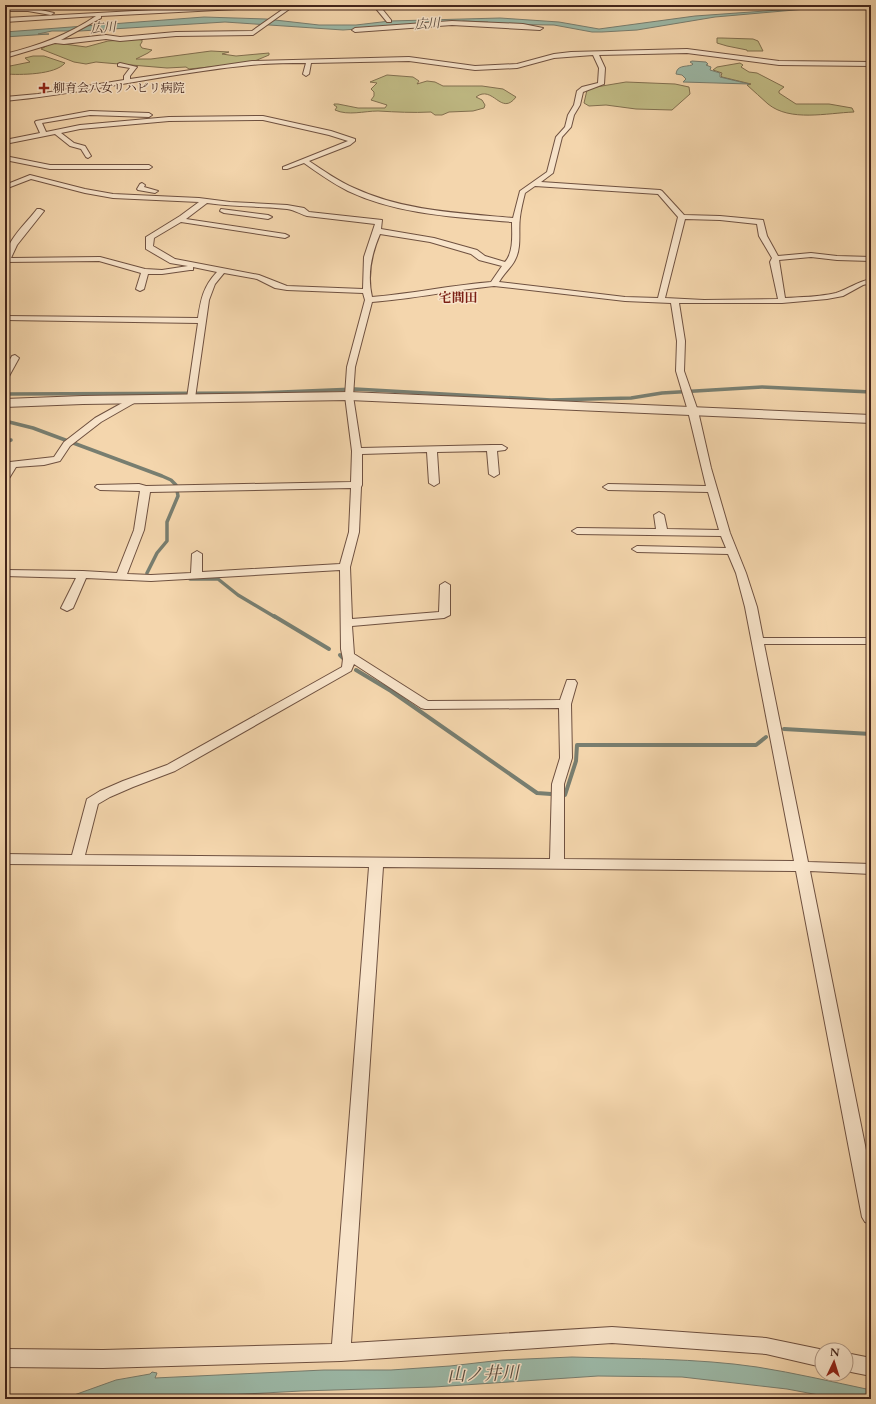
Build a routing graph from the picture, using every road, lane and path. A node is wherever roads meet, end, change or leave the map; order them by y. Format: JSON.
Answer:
{"nodes":[{"id":1,"x":12,"y":5,"type":"edge"},
{"id":2,"x":273,"y":5,"type":"edge"},
{"id":3,"x":292,"y":5,"type":"edge"},
{"id":4,"x":376,"y":5,"type":"edge"},
{"id":5,"x":129,"y":6,"type":"dead end"},
{"id":6,"x":6,"y":9,"type":"edge"},
{"id":7,"x":133,"y":13,"type":"junction"},
{"id":8,"x":100,"y":15,"type":"junction"},
{"id":9,"x":5,"y":20,"type":"edge"},
{"id":10,"x":385,"y":28,"type":"junction"},
{"id":11,"x":540,"y":28,"type":"dead end"},
{"id":12,"x":355,"y":30,"type":"dead end"},
{"id":13,"x":56,"y":41,"type":"junction"},
{"id":14,"x":595,"y":53,"type":"junction"},
{"id":15,"x":5,"y":56,"type":"edge"},
{"id":16,"x":309,"y":60,"type":"junction"},
{"id":17,"x":871,"y":64,"type":"edge"},
{"id":18,"x":120,"y":65,"type":"dead end"},
{"id":19,"x":306,"y":74,"type":"dead end"},
{"id":20,"x":127,"y":82,"type":"junction"},
{"id":21,"x":5,"y":99,"type":"edge"},
{"id":22,"x":152,"y":108,"type":"dead end"},
{"id":23,"x":156,"y":118,"type":"junction"},
{"id":24,"x":54,"y":131,"type":"junction"},
{"id":25,"x":44,"y":134,"type":"junction"},
{"id":26,"x":5,"y":142,"type":"edge"},
{"id":27,"x":88,"y":156,"type":"dead end"},
{"id":28,"x":5,"y":158,"type":"edge"},
{"id":29,"x":14,"y":159,"type":"junction"},
{"id":30,"x":305,"y":161,"type":"junction"},
{"id":31,"x":5,"y":163,"type":"edge"},
{"id":32,"x":150,"y":167,"type":"dead end"},
{"id":33,"x":285,"y":168,"type":"dead end"},
{"id":34,"x":142,"y":184,"type":"dead end"},
{"id":35,"x":534,"y":184,"type":"junction"},
{"id":36,"x":5,"y":187,"type":"edge"},
{"id":37,"x":172,"y":199,"type":"junction"},
{"id":38,"x":205,"y":201,"type":"junction"},
{"id":39,"x":197,"y":207,"type":"junction"},
{"id":40,"x":40,"y":211,"type":"dead end"},
{"id":41,"x":682,"y":217,"type":"junction"},
{"id":42,"x":268,"y":218,"type":"dead end"},
{"id":43,"x":516,"y":220,"type":"junction"},
{"id":44,"x":184,"y":221,"type":"dead end"},
{"id":45,"x":378,"y":231,"type":"junction"},
{"id":46,"x":285,"y":236,"type":"dead end"},
{"id":47,"x":776,"y":258,"type":"junction"},
{"id":48,"x":871,"y":259,"type":"edge"},
{"id":49,"x":6,"y":260,"type":"edge"},
{"id":50,"x":195,"y":265,"type":"junction"},
{"id":51,"x":508,"y":265,"type":"junction"},
{"id":52,"x":222,"y":270,"type":"junction"},
{"id":53,"x":145,"y":271,"type":"junction"},
{"id":54,"x":871,"y":281,"type":"edge"},
{"id":55,"x":494,"y":284,"type":"junction"},
{"id":56,"x":140,"y":289,"type":"dead end"},
{"id":57,"x":366,"y":291,"type":"junction"},
{"id":58,"x":369,"y":300,"type":"junction"},
{"id":59,"x":661,"y":300,"type":"junction"},
{"id":60,"x":675,"y":301,"type":"junction"},
{"id":61,"x":782,"y":301,"type":"junction"},
{"id":62,"x":6,"y":318,"type":"dead end"},
{"id":63,"x":202,"y":321,"type":"junction"},
{"id":64,"x":15,"y":358,"type":"dead end"},
{"id":65,"x":5,"y":376,"type":"edge"},
{"id":66,"x":350,"y":392,"type":"junction"},
{"id":67,"x":191,"y":398,"type":"junction"},
{"id":68,"x":133,"y":400,"type":"junction"},
{"id":69,"x":5,"y":403,"type":"edge"},
{"id":70,"x":692,"y":411,"type":"junction"},
{"id":71,"x":871,"y":419,"type":"edge"},
{"id":72,"x":492,"y":448,"type":"junction"},
{"id":73,"x":502,"y":448,"type":"dead end"},
{"id":74,"x":432,"y":449,"type":"junction"},
{"id":75,"x":357,"y":451,"type":"junction"},
{"id":76,"x":505,"y":468,"type":"dead end"},
{"id":77,"x":5,"y":478,"type":"edge"},
{"id":78,"x":434,"y":483,"type":"dead end"},
{"id":79,"x":357,"y":485,"type":"junction"},
{"id":80,"x":100,"y":487,"type":"dead end"},
{"id":81,"x":608,"y":488,"type":"dead end"},
{"id":82,"x":145,"y":489,"type":"junction"},
{"id":83,"x":712,"y":490,"type":"junction"},
{"id":84,"x":659,"y":515,"type":"dead end"},
{"id":85,"x":591,"y":519,"type":"dead end"},
{"id":86,"x":577,"y":531,"type":"dead end"},
{"id":87,"x":592,"y":531,"type":"junction"},
{"id":88,"x":662,"y":532,"type":"junction"},
{"id":89,"x":725,"y":533,"type":"junction"},
{"id":90,"x":637,"y":549,"type":"dead end"},
{"id":91,"x":732,"y":551,"type":"junction"},
{"id":92,"x":197,"y":554,"type":"dead end"},
{"id":93,"x":345,"y":567,"type":"junction"},
{"id":94,"x":5,"y":573,"type":"edge"},
{"id":95,"x":83,"y":574,"type":"junction"},
{"id":96,"x":121,"y":576,"type":"junction"},
{"id":97,"x":196,"y":576,"type":"junction"},
{"id":98,"x":445,"y":585,"type":"dead end"},
{"id":99,"x":67,"y":608,"type":"dead end"},
{"id":100,"x":347,"y":622,"type":"junction"},
{"id":101,"x":757,"y":641,"type":"junction"},
{"id":102,"x":871,"y":641,"type":"edge"},
{"id":103,"x":348,"y":655,"type":"junction"},
{"id":104,"x":571,"y":683,"type":"dead end"},
{"id":105,"x":565,"y":704,"type":"junction"},
{"id":106,"x":5,"y":859,"type":"edge"},
{"id":107,"x":77,"y":860,"type":"junction"},
{"id":108,"x":376,"y":863,"type":"junction"},
{"id":109,"x":557,"y":864,"type":"junction"},
{"id":110,"x":802,"y":866,"type":"junction"},
{"id":111,"x":871,"y":868,"type":"edge"},
{"id":112,"x":870,"y":1211,"type":"edge"},
{"id":113,"x":341,"y":1352,"type":"junction"},
{"id":114,"x":814,"y":1356,"type":"edge"},
{"id":115,"x":5,"y":1358,"type":"edge"},
{"id":116,"x":854,"y":1364,"type":"edge"},
{"id":117,"x":871,"y":1367,"type":"edge"}],
"edges":[{"from":1,"to":6,"type":"street"},
{"from":2,"to":7,"type":"street"},
{"from":3,"to":13,"type":"street"},
{"from":4,"to":10,"type":"street"},
{"from":5,"to":7,"type":"street"},
{"from":6,"to":8,"type":"street"},
{"from":7,"to":8,"type":"street"},
{"from":8,"to":9,"type":"street"},
{"from":8,"to":13,"type":"street"},
{"from":10,"to":11,"type":"street"},
{"from":10,"to":12,"type":"street"},
{"from":13,"to":15,"type":"street"},
{"from":14,"to":16,"type":"street"},
{"from":14,"to":17,"type":"street"},
{"from":14,"to":35,"type":"street"},
{"from":16,"to":19,"type":"street"},
{"from":16,"to":20,"type":"street"},
{"from":18,"to":20,"type":"street"},
{"from":20,"to":21,"type":"street"},
{"from":22,"to":23,"type":"street"},
{"from":23,"to":24,"type":"street"},
{"from":23,"to":25,"type":"street"},
{"from":23,"to":30,"type":"street"},
{"from":24,"to":25,"type":"street"},
{"from":24,"to":27,"type":"street"},
{"from":25,"to":26,"type":"street"},
{"from":28,"to":29,"type":"street"},
{"from":29,"to":31,"type":"street"},
{"from":29,"to":32,"type":"street"},
{"from":30,"to":33,"type":"street"},
{"from":30,"to":43,"type":"street"},
{"from":34,"to":37,"type":"street"},
{"from":35,"to":41,"type":"street"},
{"from":35,"to":43,"type":"street"},
{"from":36,"to":37,"type":"street"},
{"from":37,"to":38,"type":"street"},
{"from":38,"to":39,"type":"street"},
{"from":38,"to":45,"type":"street"},
{"from":39,"to":42,"type":"street"},
{"from":39,"to":50,"type":"street"},
{"from":40,"to":49,"type":"street"},
{"from":41,"to":47,"type":"street"},
{"from":41,"to":59,"type":"street"},
{"from":43,"to":51,"type":"street"},
{"from":44,"to":46,"type":"street"},
{"from":45,"to":51,"type":"street"},
{"from":45,"to":57,"type":"street"},
{"from":47,"to":48,"type":"street"},
{"from":47,"to":61,"type":"street"},
{"from":49,"to":53,"type":"street"},
{"from":50,"to":52,"type":"street"},
{"from":50,"to":53,"type":"street"},
{"from":51,"to":55,"type":"street"},
{"from":52,"to":57,"type":"street"},
{"from":52,"to":63,"type":"street"},
{"from":53,"to":56,"type":"street"},
{"from":54,"to":61,"type":"street"},
{"from":55,"to":58,"type":"street"},
{"from":55,"to":59,"type":"street"},
{"from":57,"to":58,"type":"street"},
{"from":58,"to":66,"type":"street"},
{"from":59,"to":60,"type":"street"},
{"from":60,"to":61,"type":"street"},
{"from":60,"to":70,"type":"street"},
{"from":62,"to":63,"type":"street"},
{"from":63,"to":67,"type":"street"},
{"from":64,"to":65,"type":"street"},
{"from":66,"to":67,"type":"street"},
{"from":66,"to":70,"type":"street"},
{"from":66,"to":75,"type":"street"},
{"from":67,"to":68,"type":"street"},
{"from":68,"to":69,"type":"street"},
{"from":68,"to":77,"type":"street"},
{"from":70,"to":71,"type":"street"},
{"from":70,"to":83,"type":"street"},
{"from":72,"to":73,"type":"street"},
{"from":72,"to":74,"type":"street"},
{"from":72,"to":76,"type":"street"},
{"from":74,"to":75,"type":"street"},
{"from":74,"to":78,"type":"street"},
{"from":75,"to":79,"type":"street"},
{"from":79,"to":82,"type":"street"},
{"from":79,"to":93,"type":"street"},
{"from":80,"to":82,"type":"street"},
{"from":81,"to":83,"type":"street"},
{"from":82,"to":96,"type":"street"},
{"from":83,"to":89,"type":"street"},
{"from":84,"to":88,"type":"street"},
{"from":85,"to":87,"type":"street"},
{"from":86,"to":87,"type":"street"},
{"from":87,"to":88,"type":"street"},
{"from":88,"to":89,"type":"street"},
{"from":89,"to":91,"type":"street"},
{"from":90,"to":91,"type":"street"},
{"from":91,"to":101,"type":"street"},
{"from":92,"to":97,"type":"street"},
{"from":93,"to":97,"type":"street"},
{"from":93,"to":100,"type":"street"},
{"from":94,"to":95,"type":"street"},
{"from":95,"to":96,"type":"street"},
{"from":95,"to":99,"type":"street"},
{"from":96,"to":97,"type":"street"},
{"from":98,"to":100,"type":"street"},
{"from":100,"to":103,"type":"street"},
{"from":101,"to":102,"type":"street"},
{"from":101,"to":110,"type":"street"},
{"from":103,"to":105,"type":"street"},
{"from":103,"to":107,"type":"street"},
{"from":104,"to":105,"type":"street"},
{"from":105,"to":109,"type":"street"},
{"from":106,"to":107,"type":"street"},
{"from":107,"to":108,"type":"street"},
{"from":108,"to":109,"type":"street"},
{"from":108,"to":113,"type":"street"},
{"from":109,"to":110,"type":"street"},
{"from":110,"to":111,"type":"street"},
{"from":110,"to":112,"type":"street"},
{"from":113,"to":114,"type":"street"},
{"from":113,"to":115,"type":"street"},
{"from":116,"to":117,"type":"street"}]}
